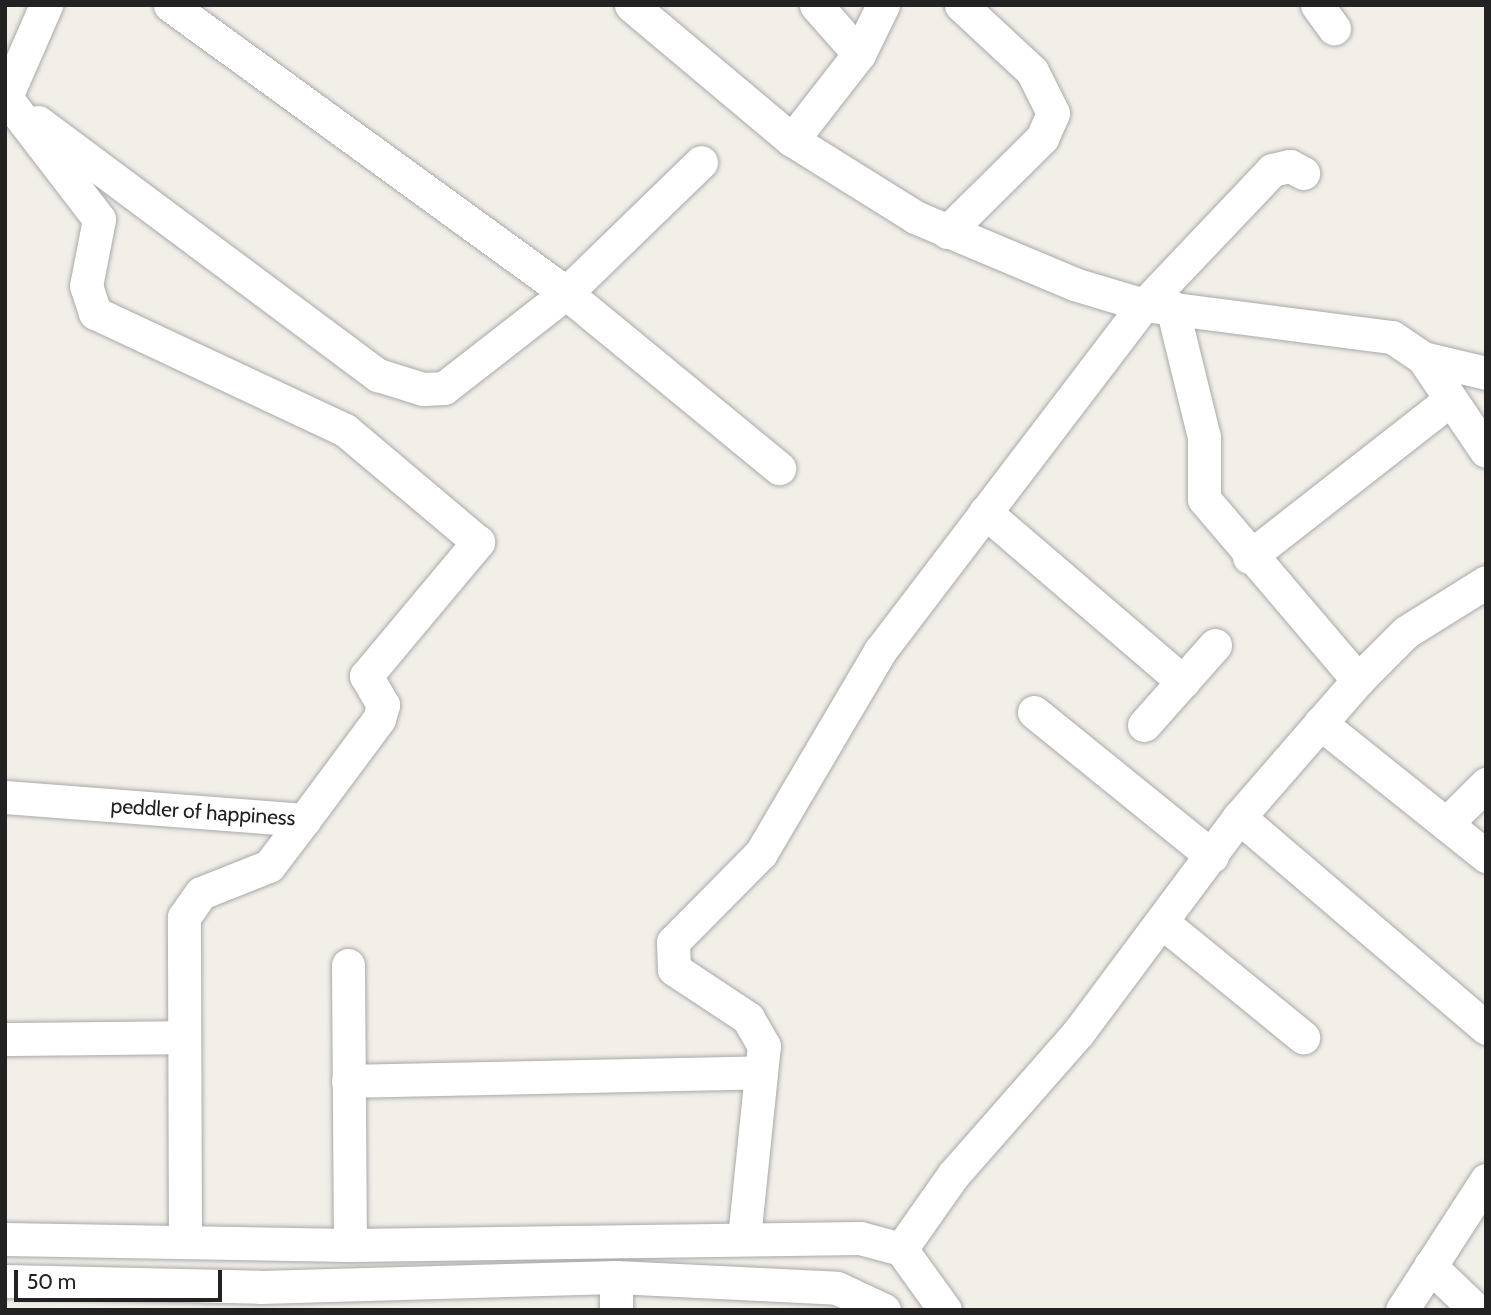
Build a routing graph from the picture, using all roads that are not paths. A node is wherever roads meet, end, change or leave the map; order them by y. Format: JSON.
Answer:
{"nodes":[{"id":1,"x":46,"y":5,"type":"edge"},
{"id":2,"x":170,"y":5,"type":"edge"},
{"id":3,"x":631,"y":5,"type":"edge"},
{"id":4,"x":816,"y":5,"type":"edge"},
{"id":5,"x":883,"y":5,"type":"edge"},
{"id":6,"x":961,"y":5,"type":"edge"},
{"id":7,"x":859,"y":54,"type":"junction"},
{"id":8,"x":5,"y":98,"type":"edge"},
{"id":9,"x":792,"y":140,"type":"junction"},
{"id":10,"x":701,"y":162,"type":"dead end"},
{"id":11,"x":1303,"y":173,"type":"dead end"},
{"id":12,"x":947,"y":232,"type":"junction"},
{"id":13,"x":566,"y":293,"type":"junction"},
{"id":14,"x":1158,"y":306,"type":"junction"},
{"id":15,"x":1423,"y":358,"type":"junction"},
{"id":16,"x":1481,"y":363,"type":"edge"},
{"id":17,"x":1450,"y":400,"type":"junction"},
{"id":18,"x":1486,"y":450,"type":"edge"},
{"id":19,"x":779,"y":468,"type":"dead end"},
{"id":20,"x":985,"y":512,"type":"junction"},
{"id":21,"x":1249,"y":558,"type":"junction"},
{"id":22,"x":1486,"y":582,"type":"edge"},
{"id":23,"x":1215,"y":645,"type":"dead end"},
{"id":24,"x":1358,"y":680,"type":"junction"},
{"id":25,"x":1183,"y":682,"type":"junction"},
{"id":26,"x":1034,"y":712,"type":"dead end"},
{"id":27,"x":1320,"y":723,"type":"junction"},
{"id":28,"x":1144,"y":725,"type":"dead end"},
{"id":29,"x":1486,"y":784,"type":"edge"},
{"id":30,"x":5,"y":797,"type":"edge"},
{"id":31,"x":1239,"y":817,"type":"junction"},
{"id":32,"x":304,"y":820,"type":"junction"},
{"id":33,"x":1446,"y":824,"type":"junction"},
{"id":34,"x":1212,"y":856,"type":"junction"},
{"id":35,"x":1486,"y":856,"type":"edge"},
{"id":36,"x":1163,"y":923,"type":"junction"},
{"id":37,"x":348,"y":965,"type":"dead end"},
{"id":38,"x":1486,"y":1028,"type":"edge"},
{"id":39,"x":183,"y":1037,"type":"junction"},
{"id":40,"x":1303,"y":1037,"type":"dead end"},
{"id":41,"x":5,"y":1039,"type":"edge"},
{"id":42,"x":761,"y":1072,"type":"junction"},
{"id":43,"x":348,"y":1081,"type":"junction"},
{"id":44,"x":1486,"y":1180,"type":"edge"},
{"id":45,"x":744,"y":1238,"type":"junction"},
{"id":46,"x":5,"y":1239,"type":"edge"},
{"id":47,"x":55,"y":1240,"type":"junction"},
{"id":48,"x":185,"y":1242,"type":"junction"},
{"id":49,"x":350,"y":1245,"type":"junction"},
{"id":50,"x":901,"y":1249,"type":"junction"},
{"id":51,"x":1430,"y":1266,"type":"junction"},
{"id":52,"x":616,"y":1277,"type":"junction"},
{"id":53,"x":5,"y":1281,"type":"edge"},
{"id":54,"x":61,"y":1281,"type":"junction"},
{"id":55,"x":443,"y":1295,"type":"edge"},
{"id":56,"x":260,"y":1298,"type":"edge"},
{"id":57,"x":616,"y":1310,"type":"edge"},
{"id":58,"x":884,"y":1310,"type":"edge"},
{"id":59,"x":946,"y":1310,"type":"edge"},
{"id":60,"x":1402,"y":1310,"type":"edge"},
{"id":61,"x":1476,"y":1310,"type":"edge"}],
"edges":[{"from":1,"to":8,"type":"street"},
{"from":2,"to":13,"type":"street"},
{"from":3,"to":9,"type":"street"},
{"from":4,"to":7,"type":"street"},
{"from":5,"to":7,"type":"street"},
{"from":6,"to":12,"type":"street"},
{"from":7,"to":9,"type":"street"},
{"from":8,"to":13,"type":"street"},
{"from":8,"to":32,"type":"street","name":"peddler of happiness"},
{"from":9,"to":12,"type":"street"},
{"from":10,"to":13,"type":"street"},
{"from":11,"to":14,"type":"street"},
{"from":12,"to":14,"type":"street"},
{"from":13,"to":19,"type":"street"},
{"from":14,"to":15,"type":"street"},
{"from":14,"to":20,"type":"street"},
{"from":14,"to":21,"type":"street"},
{"from":15,"to":16,"type":"street"},
{"from":15,"to":17,"type":"street"},
{"from":17,"to":18,"type":"street"},
{"from":17,"to":21,"type":"street"},
{"from":20,"to":25,"type":"street"},
{"from":20,"to":42,"type":"street"},
{"from":21,"to":24,"type":"street"},
{"from":22,"to":24,"type":"street"},
{"from":23,"to":25,"type":"street"},
{"from":24,"to":27,"type":"street"},
{"from":25,"to":28,"type":"street"},
{"from":26,"to":34,"type":"street"},
{"from":27,"to":31,"type":"street"},
{"from":27,"to":33,"type":"street"},
{"from":29,"to":33,"type":"street"},
{"from":30,"to":32,"type":"street","name":"peddler of happiness"},
{"from":31,"to":34,"type":"street"},
{"from":31,"to":38,"type":"street"},
{"from":32,"to":39,"type":"street"},
{"from":33,"to":35,"type":"street"},
{"from":34,"to":36,"type":"street"},
{"from":36,"to":40,"type":"street"},
{"from":36,"to":50,"type":"street"},
{"from":37,"to":43,"type":"street"},
{"from":39,"to":41,"type":"street"},
{"from":39,"to":48,"type":"street"},
{"from":42,"to":43,"type":"street"},
{"from":42,"to":45,"type":"street"},
{"from":43,"to":49,"type":"street"},
{"from":44,"to":51,"type":"street"},
{"from":45,"to":49,"type":"street"},
{"from":45,"to":50,"type":"street"},
{"from":46,"to":47,"type":"street"},
{"from":47,"to":48,"type":"street"},
{"from":47,"to":54,"type":"street"},
{"from":48,"to":49,"type":"street"},
{"from":50,"to":59,"type":"street"},
{"from":51,"to":60,"type":"street"},
{"from":51,"to":61,"type":"street"},
{"from":52,"to":55,"type":"street"},
{"from":52,"to":57,"type":"street"},
{"from":52,"to":58,"type":"street"},
{"from":53,"to":54,"type":"street"},
{"from":54,"to":56,"type":"street"},
{"from":55,"to":56,"type":"street"}]}
